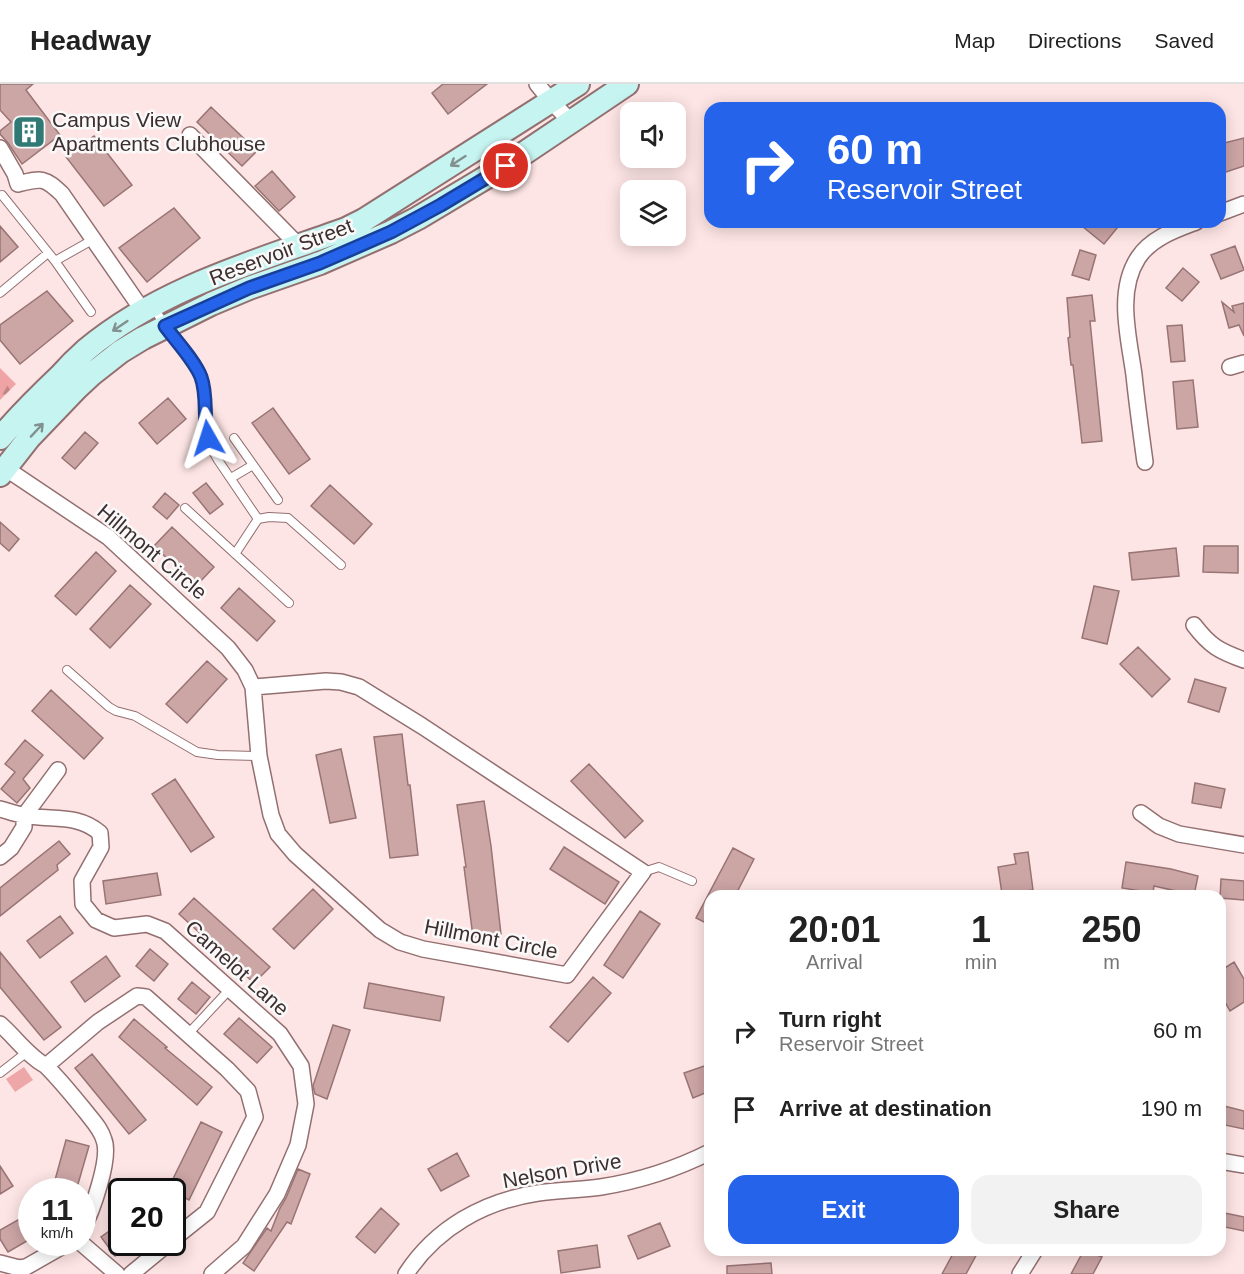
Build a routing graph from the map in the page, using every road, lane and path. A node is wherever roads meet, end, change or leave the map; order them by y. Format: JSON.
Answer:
{"nodes":[{"id":1,"x":578,"y":84,"type":"edge"},
{"id":2,"x":627,"y":84,"type":"edge"},
{"id":3,"x":544,"y":93,"type":"edge"},
{"id":4,"x":571,"y":122,"type":"junction"},
{"id":5,"x":190,"y":135,"type":"dead end"},
{"id":6,"x":0,"y":148,"type":"edge"},
{"id":7,"x":18,"y":184,"type":"junction"},
{"id":8,"x":1,"y":195,"type":"edge"},
{"id":9,"x":1244,"y":204,"type":"edge"},
{"id":10,"x":1226,"y":211,"type":"edge"},
{"id":11,"x":1182,"y":228,"type":"edge"},
{"id":12,"x":94,"y":238,"type":"junction"},
{"id":13,"x":299,"y":246,"type":"junction"},
{"id":14,"x":48,"y":253,"type":"junction"},
{"id":15,"x":55,"y":261,"type":"junction"},
{"id":16,"x":0,"y":293,"type":"edge"},
{"id":17,"x":148,"y":309,"type":"junction"},
{"id":18,"x":91,"y":312,"type":"dead end"},
{"id":19,"x":165,"y":326,"type":"junction"},
{"id":20,"x":0,"y":438,"type":"edge"},
{"id":21,"x":234,"y":438,"type":"dead end"},
{"id":22,"x":1145,"y":462,"type":"dead end"},
{"id":23,"x":253,"y":465,"type":"junction"},
{"id":24,"x":2,"y":472,"type":"edge"},
{"id":25,"x":231,"y":478,"type":"junction"},
{"id":26,"x":278,"y":500,"type":"dead end"},
{"id":27,"x":185,"y":508,"type":"dead end"},
{"id":28,"x":258,"y":519,"type":"junction"},
{"id":29,"x":235,"y":554,"type":"junction"},
{"id":30,"x":341,"y":565,"type":"dead end"},
{"id":31,"x":289,"y":603,"type":"dead end"},
{"id":32,"x":1194,"y":625,"type":"dead end"},
{"id":33,"x":1244,"y":660,"type":"edge"},
{"id":34,"x":67,"y":670,"type":"dead end"},
{"id":35,"x":253,"y":687,"type":"junction"},
{"id":36,"x":260,"y":756,"type":"junction"},
{"id":37,"x":58,"y":770,"type":"dead end"},
{"id":38,"x":0,"y":809,"type":"edge"},
{"id":39,"x":1141,"y":813,"type":"dead end"},
{"id":40,"x":24,"y":816,"type":"junction"},
{"id":41,"x":1244,"y":845,"type":"edge"},
{"id":42,"x":0,"y":857,"type":"edge"},
{"id":43,"x":643,"y":872,"type":"junction"},
{"id":44,"x":692,"y":881,"type":"dead end"},
{"id":45,"x":230,"y":989,"type":"junction"},
{"id":46,"x":0,"y":1024,"type":"edge"},
{"id":47,"x":188,"y":1034,"type":"junction"},
{"id":48,"x":27,"y":1052,"type":"junction"},
{"id":49,"x":46,"y":1066,"type":"junction"},
{"id":50,"x":0,"y":1073,"type":"edge"},
{"id":51,"x":704,"y":1155,"type":"edge"},
{"id":52,"x":1226,"y":1162,"type":"edge"},
{"id":53,"x":1244,"y":1165,"type":"edge"},
{"id":54,"x":96,"y":1193,"type":"edge"},
{"id":55,"x":186,"y":1229,"type":"edge"},
{"id":56,"x":45,"y":1256,"type":"edge"},
{"id":57,"x":96,"y":1256,"type":"edge"},
{"id":58,"x":153,"y":1256,"type":"edge"},
{"id":59,"x":1031,"y":1256,"type":"edge"},
{"id":60,"x":0,"y":1263,"type":"edge"},
{"id":61,"x":117,"y":1274,"type":"edge"},
{"id":62,"x":131,"y":1274,"type":"edge"},
{"id":63,"x":212,"y":1274,"type":"edge"},
{"id":64,"x":406,"y":1274,"type":"edge"},
{"id":65,"x":1020,"y":1274,"type":"edge"}],
"edges":[{"from":1,"to":3,"type":"main road","name":"Reservoir Street"},
{"from":2,"to":4,"type":"main road","name":"Reservoir Street"},
{"from":3,"to":4,"type":"street"},
{"from":3,"to":13,"type":"main road","name":"Reservoir Street","one_way":true},
{"from":4,"to":19,"type":"main road","name":"Reservoir Street"},
{"from":5,"to":13,"type":"street"},
{"from":6,"to":7,"type":"street"},
{"from":7,"to":8,"type":"lane"},
{"from":7,"to":12,"type":"street"},
{"from":8,"to":14,"type":"lane"},
{"from":9,"to":10,"type":"street"},
{"from":11,"to":22,"type":"street"},
{"from":12,"to":15,"type":"lane"},
{"from":12,"to":17,"type":"street"},
{"from":13,"to":17,"type":"main road","name":"Reservoir Street"},
{"from":14,"to":15,"type":"lane"},
{"from":14,"to":16,"type":"lane"},
{"from":15,"to":18,"type":"lane"},
{"from":17,"to":19,"type":"lane"},
{"from":17,"to":20,"type":"main road","name":"Reservoir Street","one_way":true},
{"from":24,"to":19,"type":"main road","name":"Reservoir Street","one_way":true},
{"from":19,"to":25,"type":"lane"},
{"from":21,"to":23,"type":"lane"},
{"from":23,"to":25,"type":"lane"},
{"from":23,"to":26,"type":"lane"},
{"from":24,"to":35,"type":"street","name":"Hillmont Circle"},
{"from":25,"to":28,"type":"lane"},
{"from":27,"to":29,"type":"lane"},
{"from":28,"to":29,"type":"lane"},
{"from":28,"to":30,"type":"lane"},
{"from":29,"to":31,"type":"lane"},
{"from":32,"to":33,"type":"street"},
{"from":34,"to":36,"type":"lane"},
{"from":35,"to":36,"type":"street","name":"Hillmont Circle"},
{"from":35,"to":43,"type":"street"},
{"from":36,"to":43,"type":"street","name":"Hillmont Circle"},
{"from":37,"to":40,"type":"street"},
{"from":38,"to":40,"type":"street","name":"Camelot Lane"},
{"from":39,"to":41,"type":"street"},
{"from":40,"to":42,"type":"street"},
{"from":40,"to":45,"type":"street","name":"Camelot Lane"},
{"from":43,"to":44,"type":"lane"},
{"from":45,"to":47,"type":"lane"},
{"from":45,"to":63,"type":"street","name":"Camelot Lane"},
{"from":46,"to":48,"type":"street"},
{"from":47,"to":49,"type":"street"},
{"from":47,"to":55,"type":"street"},
{"from":48,"to":49,"type":"street"},
{"from":48,"to":50,"type":"lane"},
{"from":49,"to":54,"type":"street"},
{"from":51,"to":64,"type":"street","name":"Nelson Drive"},
{"from":52,"to":53,"type":"street"},
{"from":56,"to":60,"type":"street"},
{"from":57,"to":61,"type":"street"},
{"from":58,"to":62,"type":"street"},
{"from":59,"to":65,"type":"street"}]}
